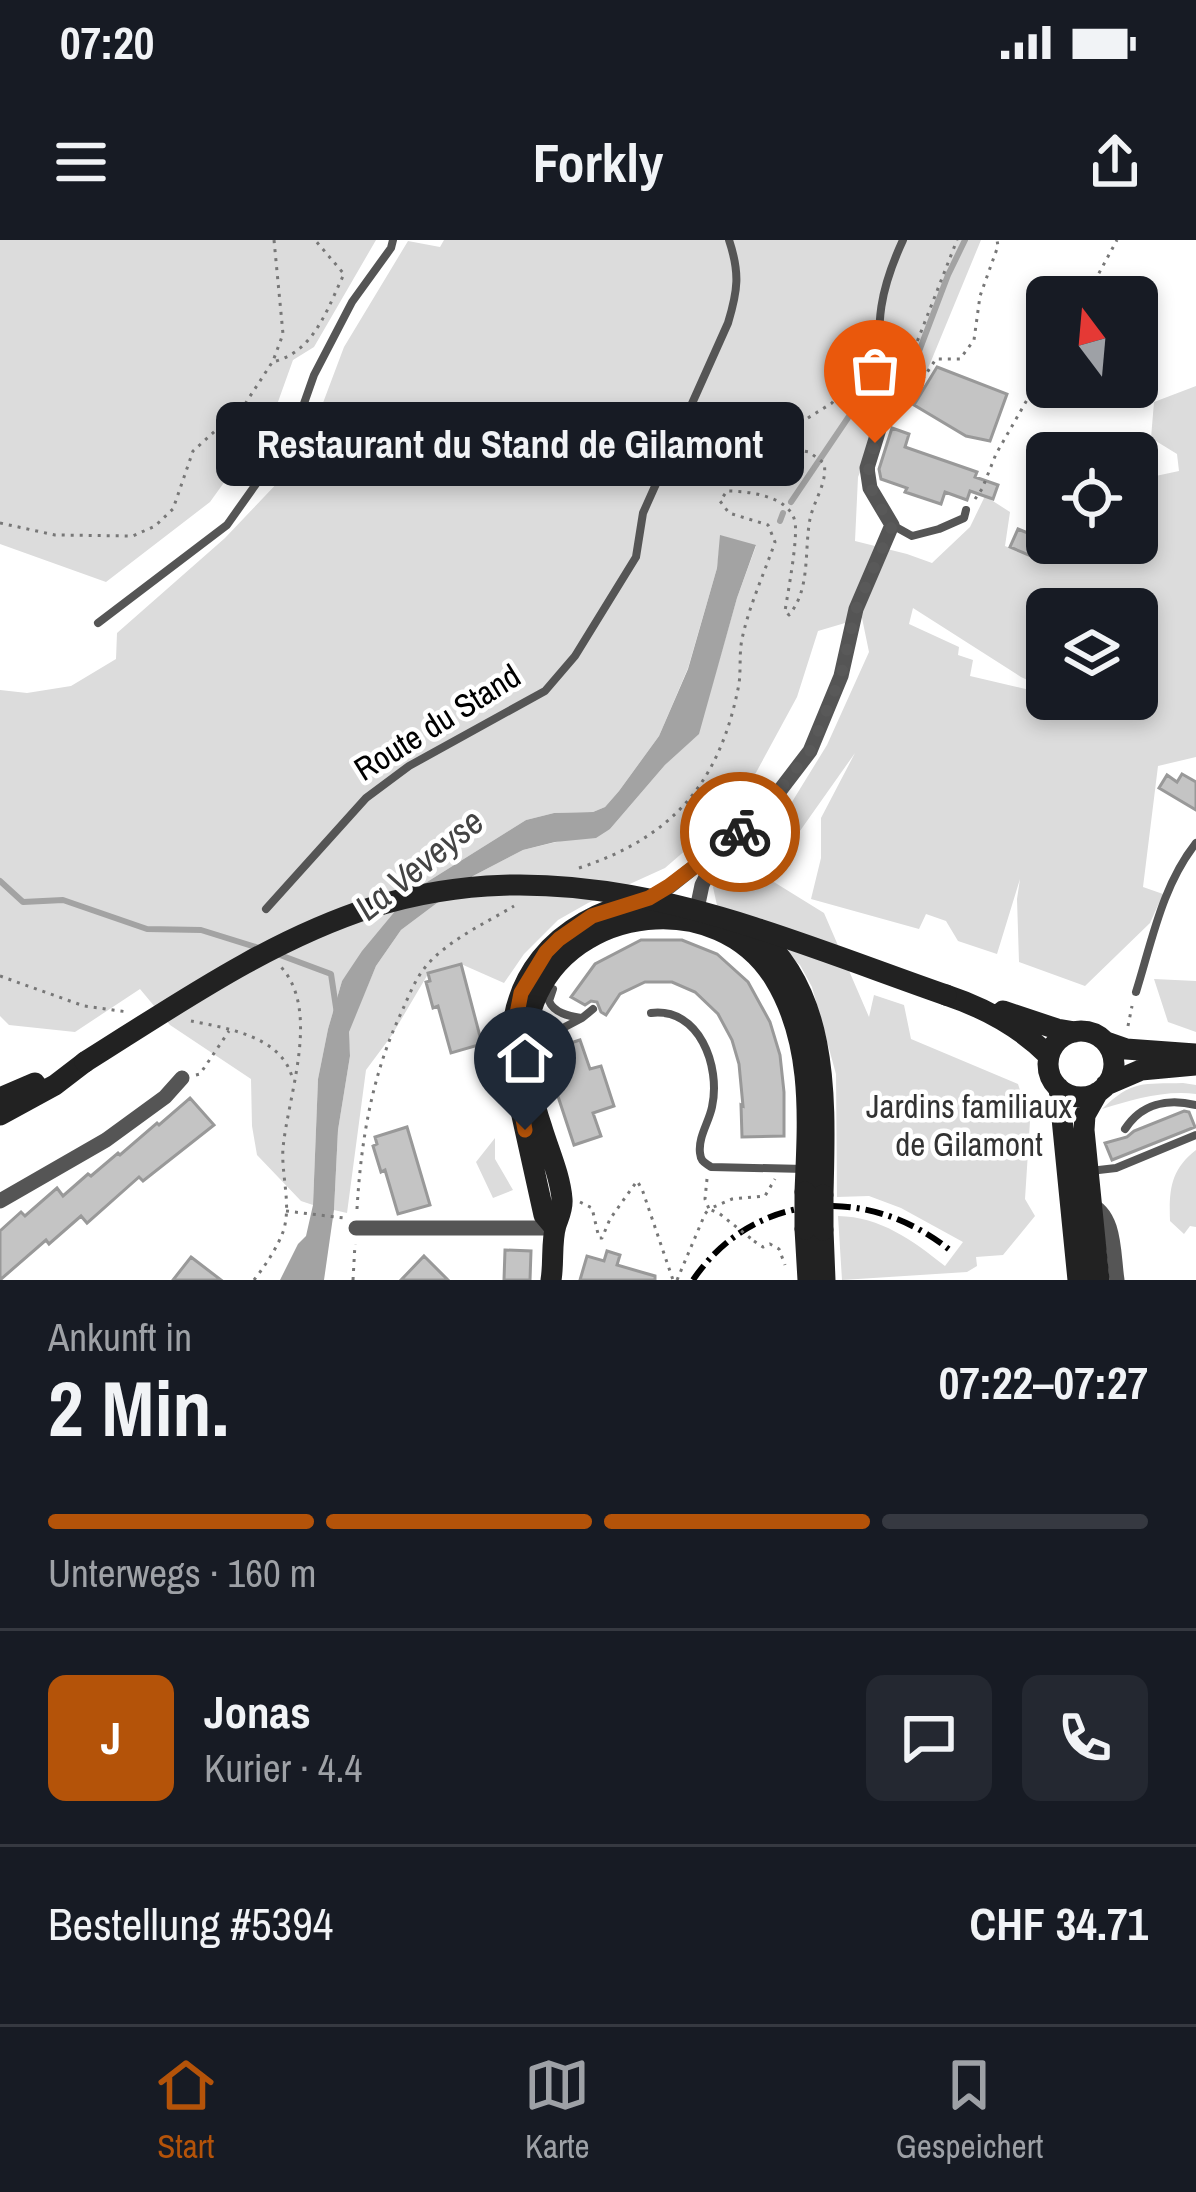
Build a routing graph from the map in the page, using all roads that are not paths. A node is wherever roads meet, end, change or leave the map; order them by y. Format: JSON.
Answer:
{"nodes":[{"id":1,"x":393,"y":240,"type":"edge"},
{"id":2,"x":730,"y":240,"type":"edge"},
{"id":3,"x":903,"y":240,"type":"edge"},
{"id":4,"x":883,"y":386,"type":"joint"},
{"id":5,"x":967,"y":510,"type":"road end"},
{"id":6,"x":892,"y":526,"type":"junction"},
{"id":7,"x":98,"y":623,"type":"dead end"},
{"id":8,"x":754,"y":822,"type":"junction"},
{"id":9,"x":1196,"y":843,"type":"edge"},
{"id":10,"x":700,"y":895,"type":"junction"},
{"id":11,"x":649,"y":898,"type":"junction"},
{"id":12,"x":266,"y":909,"type":"dead end"},
{"id":13,"x":563,"y":960,"type":"junction"},
{"id":14,"x":1136,"y":992,"type":"road end"},
{"id":15,"x":593,"y":1009,"type":"dead end"},
{"id":16,"x":991,"y":1011,"type":"junction"},
{"id":17,"x":651,"y":1013,"type":"dead end"},
{"id":18,"x":582,"y":1018,"type":"junction"},
{"id":19,"x":1075,"y":1031,"type":"junction"},
{"id":20,"x":1106,"y":1042,"type":"junction"},
{"id":21,"x":1196,"y":1054,"type":"edge"},
{"id":22,"x":1049,"y":1056,"type":"junction"},
{"id":23,"x":85,"y":1062,"type":"junction"},
{"id":24,"x":1196,"y":1065,"type":"edge"},
{"id":25,"x":182,"y":1078,"type":"dead end"},
{"id":26,"x":1059,"y":1088,"type":"junction"},
{"id":27,"x":1102,"y":1089,"type":"junction"},
{"id":28,"x":0,"y":1098,"type":"edge"},
{"id":29,"x":1196,"y":1105,"type":"edge"},
{"id":30,"x":536,"y":1107,"type":"junction"},
{"id":31,"x":0,"y":1115,"type":"edge"},
{"id":32,"x":1124,"y":1129,"type":"dead end"},
{"id":33,"x":1196,"y":1135,"type":"edge"},
{"id":34,"x":806,"y":1169,"type":"junction"},
{"id":35,"x":1088,"y":1171,"type":"junction"},
{"id":36,"x":814,"y":1194,"type":"junction"},
{"id":37,"x":1070,"y":1197,"type":"junction"},
{"id":38,"x":0,"y":1201,"type":"edge"},
{"id":39,"x":1092,"y":1204,"type":"junction"},
{"id":40,"x":350,"y":1222,"type":"road end"},
{"id":41,"x":555,"y":1228,"type":"junction"},
{"id":42,"x":814,"y":1230,"type":"junction"},
{"id":43,"x":799,"y":1276,"type":"edge"},
{"id":44,"x":551,"y":1280,"type":"edge"},
{"id":45,"x":825,"y":1280,"type":"edge"},
{"id":46,"x":1078,"y":1280,"type":"edge"},
{"id":47,"x":1099,"y":1280,"type":"edge"},
{"id":48,"x":1117,"y":1280,"type":"edge"}],
"edges":[{"from":1,"to":7,"type":"lane"},
{"from":2,"to":12,"type":"lane","name":"Route du Stand"},
{"from":3,"to":4,"type":"lane"},
{"from":4,"to":6,"type":"street"},
{"from":5,"to":6,"type":"lane"},
{"from":6,"to":8,"type":"street"},
{"from":8,"to":10,"type":"street"},
{"from":8,"to":11,"type":"street"},
{"from":9,"to":14,"type":"lane"},
{"from":10,"to":11,"type":"main road"},
{"from":10,"to":36,"type":"main road"},
{"from":11,"to":41,"type":"main road"},
{"from":13,"to":18,"type":"lane"},
{"from":13,"to":30,"type":"main road"},
{"from":13,"to":34,"type":"main road"},
{"from":15,"to":18,"type":"lane"},
{"from":16,"to":19,"type":"main road"},
{"from":16,"to":22,"type":"main road"},
{"from":16,"to":23,"type":"main road","bridge":true},
{"from":17,"to":34,"type":"lane"},
{"from":18,"to":30,"type":"lane"},
{"from":19,"to":20,"type":"main road"},
{"from":19,"to":22,"type":"main road"},
{"from":20,"to":21,"type":"main road"},
{"from":20,"to":27,"type":"main road"},
{"from":22,"to":26,"type":"main road"},
{"from":23,"to":28,"type":"main road"},
{"from":23,"to":31,"type":"main road"},
{"from":24,"to":27,"type":"main road"},
{"from":25,"to":38,"type":"street"},
{"from":26,"to":27,"type":"main road"},
{"from":26,"to":37,"type":"main road"},
{"from":27,"to":35,"type":"main road"},
{"from":29,"to":32,"type":"lane"},
{"from":30,"to":41,"type":"main road"},
{"from":33,"to":35,"type":"lane"},
{"from":34,"to":36,"type":"main road"},
{"from":35,"to":39,"type":"main road"},
{"from":36,"to":42,"type":"main road","bridge":true},
{"from":37,"to":39,"type":"street"},
{"from":37,"to":46,"type":"main road"},
{"from":39,"to":47,"type":"main road"},
{"from":39,"to":48,"type":"street"},
{"from":40,"to":41,"type":"street"},
{"from":41,"to":44,"type":"main road"},
{"from":42,"to":43,"type":"main road"},
{"from":42,"to":45,"type":"main road"}]}
